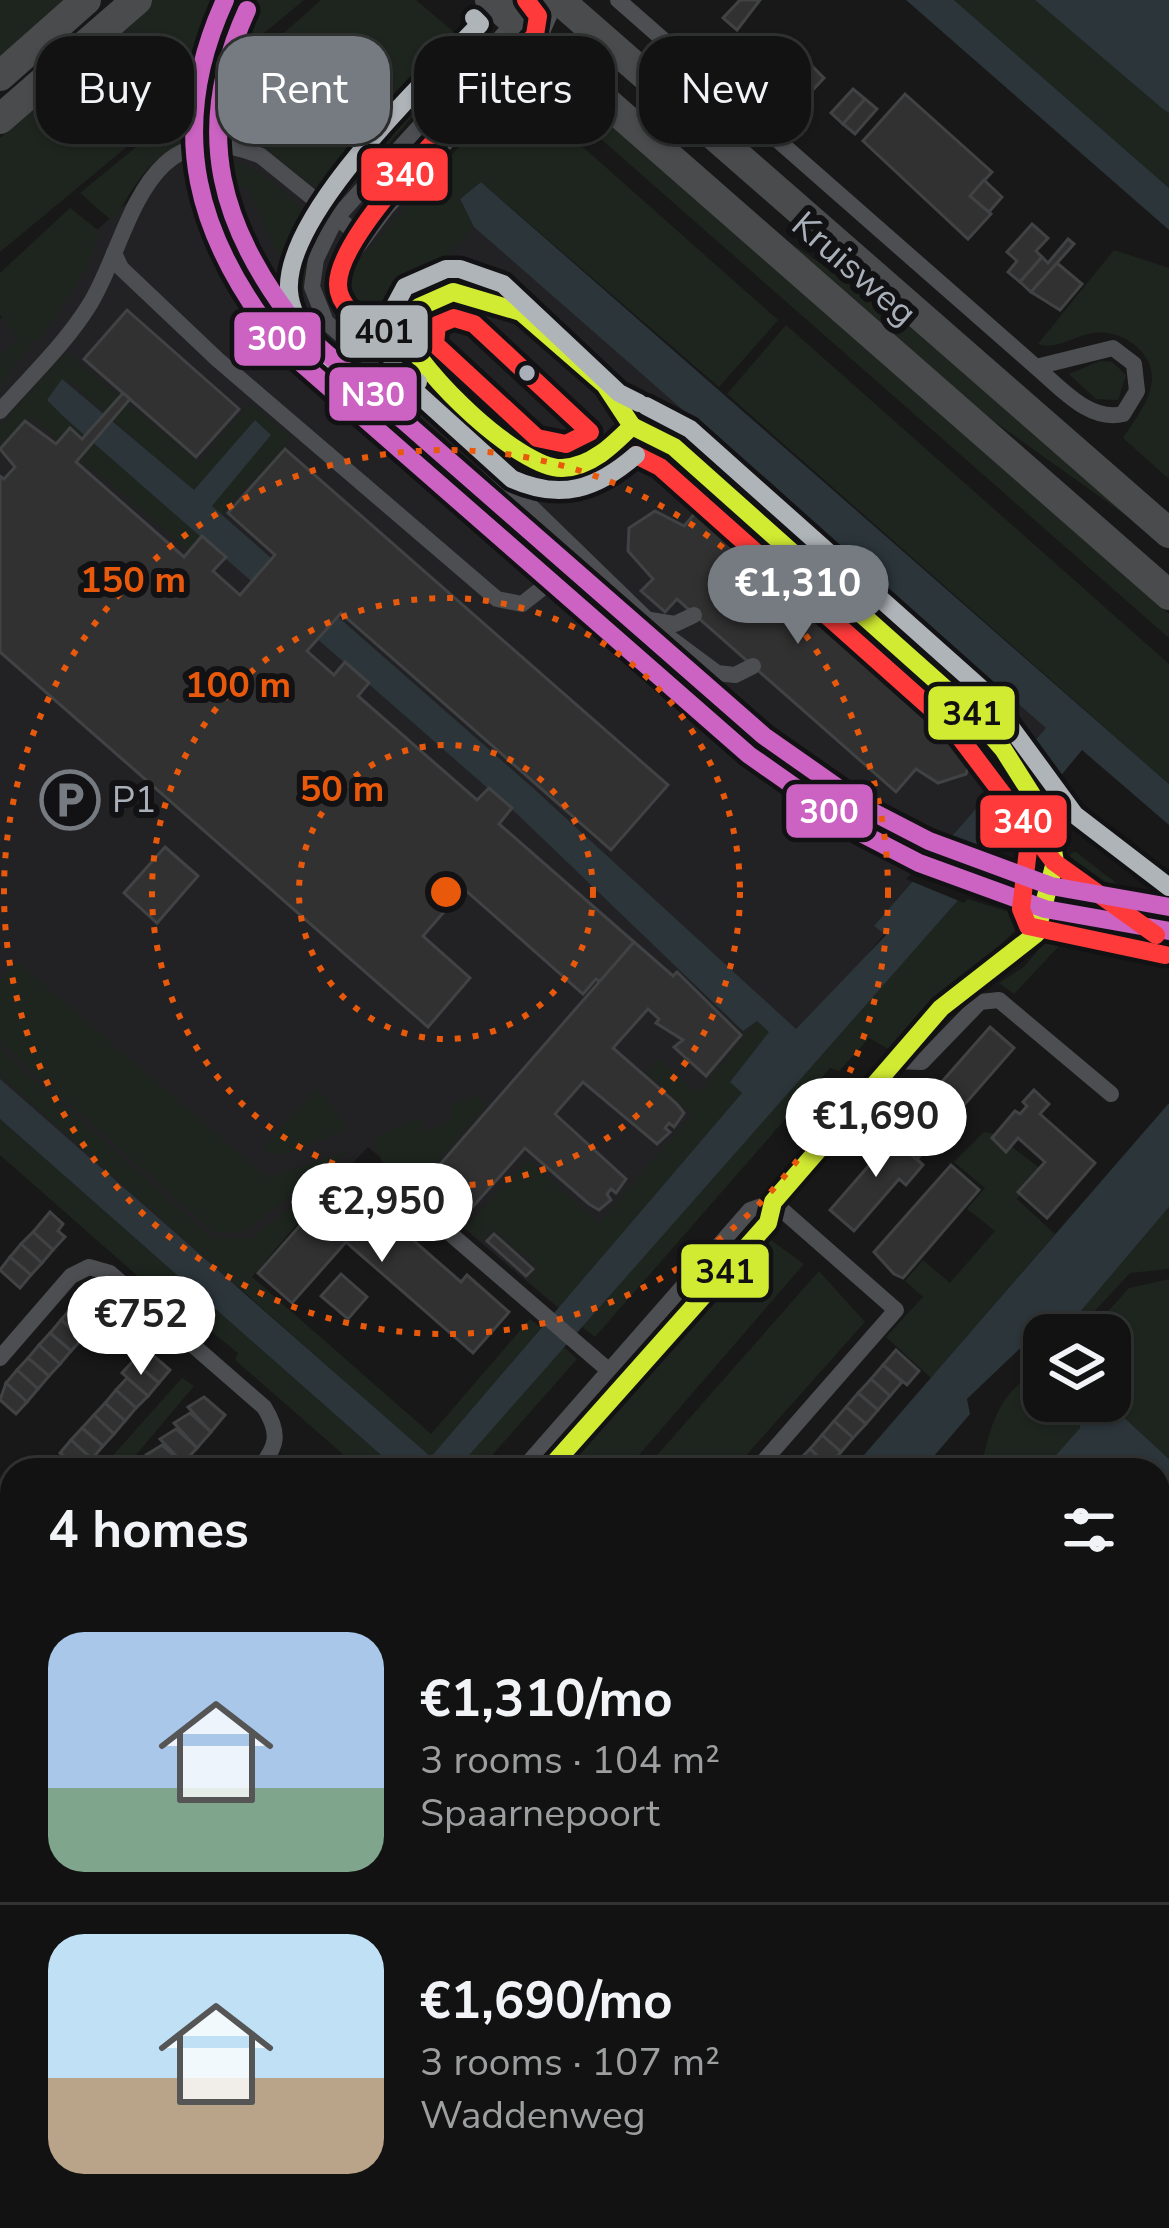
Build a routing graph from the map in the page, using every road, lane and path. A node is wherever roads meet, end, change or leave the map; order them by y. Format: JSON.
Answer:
{"nodes":[{"id":1,"x":86,"y":0,"type":"edge"},
{"id":2,"x":490,"y":0,"type":"edge"},
{"id":3,"x":556,"y":0,"type":"edge"},
{"id":4,"x":618,"y":0,"type":"edge"},
{"id":5,"x":132,"y":3,"type":"edge"},
{"id":6,"x":526,"y":32,"type":"junction"},
{"id":7,"x":0,"y":76,"type":"edge"},
{"id":8,"x":0,"y":119,"type":"edge"},
{"id":9,"x":336,"y":218,"type":"junction"},
{"id":10,"x":361,"y":237,"type":"junction"},
{"id":11,"x":114,"y":253,"type":"junction"},
{"id":12,"x":379,"y":364,"type":"junction"},
{"id":13,"x":1036,"y":368,"type":"junction"},
{"id":14,"x":0,"y":411,"type":"edge"},
{"id":15,"x":537,"y":513,"type":"junction"},
{"id":16,"x":1169,"y":533,"type":"edge"},
{"id":17,"x":1169,"y":595,"type":"edge"},
{"id":18,"x":694,"y":615,"type":"dead end"},
{"id":19,"x":649,"y":620,"type":"junction"},
{"id":20,"x":753,"y":666,"type":"dead end"},
{"id":21,"x":1111,"y":1094,"type":"dead end"},
{"id":22,"x":402,"y":1192,"type":"dead end"},
{"id":23,"x":773,"y":1202,"type":"junction"},
{"id":24,"x":0,"y":1358,"type":"edge"},
{"id":25,"x":616,"y":1377,"type":"junction"},
{"id":26,"x":268,"y":1458,"type":"edge"},
{"id":27,"x":534,"y":1458,"type":"edge"},
{"id":28,"x":557,"y":1458,"type":"edge"},
{"id":29,"x":766,"y":1458,"type":"edge"}],
"edges":[{"from":1,"to":7,"type":"highway"},
{"from":2,"to":6,"type":"highway","name":"Kruisweg"},
{"from":3,"to":6,"type":"street"},
{"from":3,"to":6,"type":"street"},
{"from":3,"to":16,"type":"highway","name":"Kruisweg"},
{"from":4,"to":13,"type":"street","name":"Kruisweg"},
{"from":5,"to":8,"type":"highway"},
{"from":6,"to":9,"type":"street"},
{"from":6,"to":10,"type":"street"},
{"from":6,"to":17,"type":"highway","name":"Kruisweg"},
{"from":9,"to":10,"type":"street"},
{"from":9,"to":11,"type":"street"},
{"from":9,"to":12,"type":"street"},
{"from":10,"to":12,"type":"street"},
{"from":11,"to":14,"type":"street"},
{"from":11,"to":15,"type":"street"},
{"from":12,"to":15,"type":"street"},
{"from":13,"to":13,"type":"street","name":"Kruisweg"},
{"from":15,"to":19,"type":"street"},
{"from":18,"to":19,"type":"street"},
{"from":19,"to":20,"type":"street"},
{"from":21,"to":23,"type":"street"},
{"from":22,"to":25,"type":"street"},
{"from":23,"to":25,"type":"street"},
{"from":23,"to":29,"type":"street"},
{"from":24,"to":26,"type":"street"},
{"from":25,"to":27,"type":"street"},
{"from":25,"to":28,"type":"street"}]}
